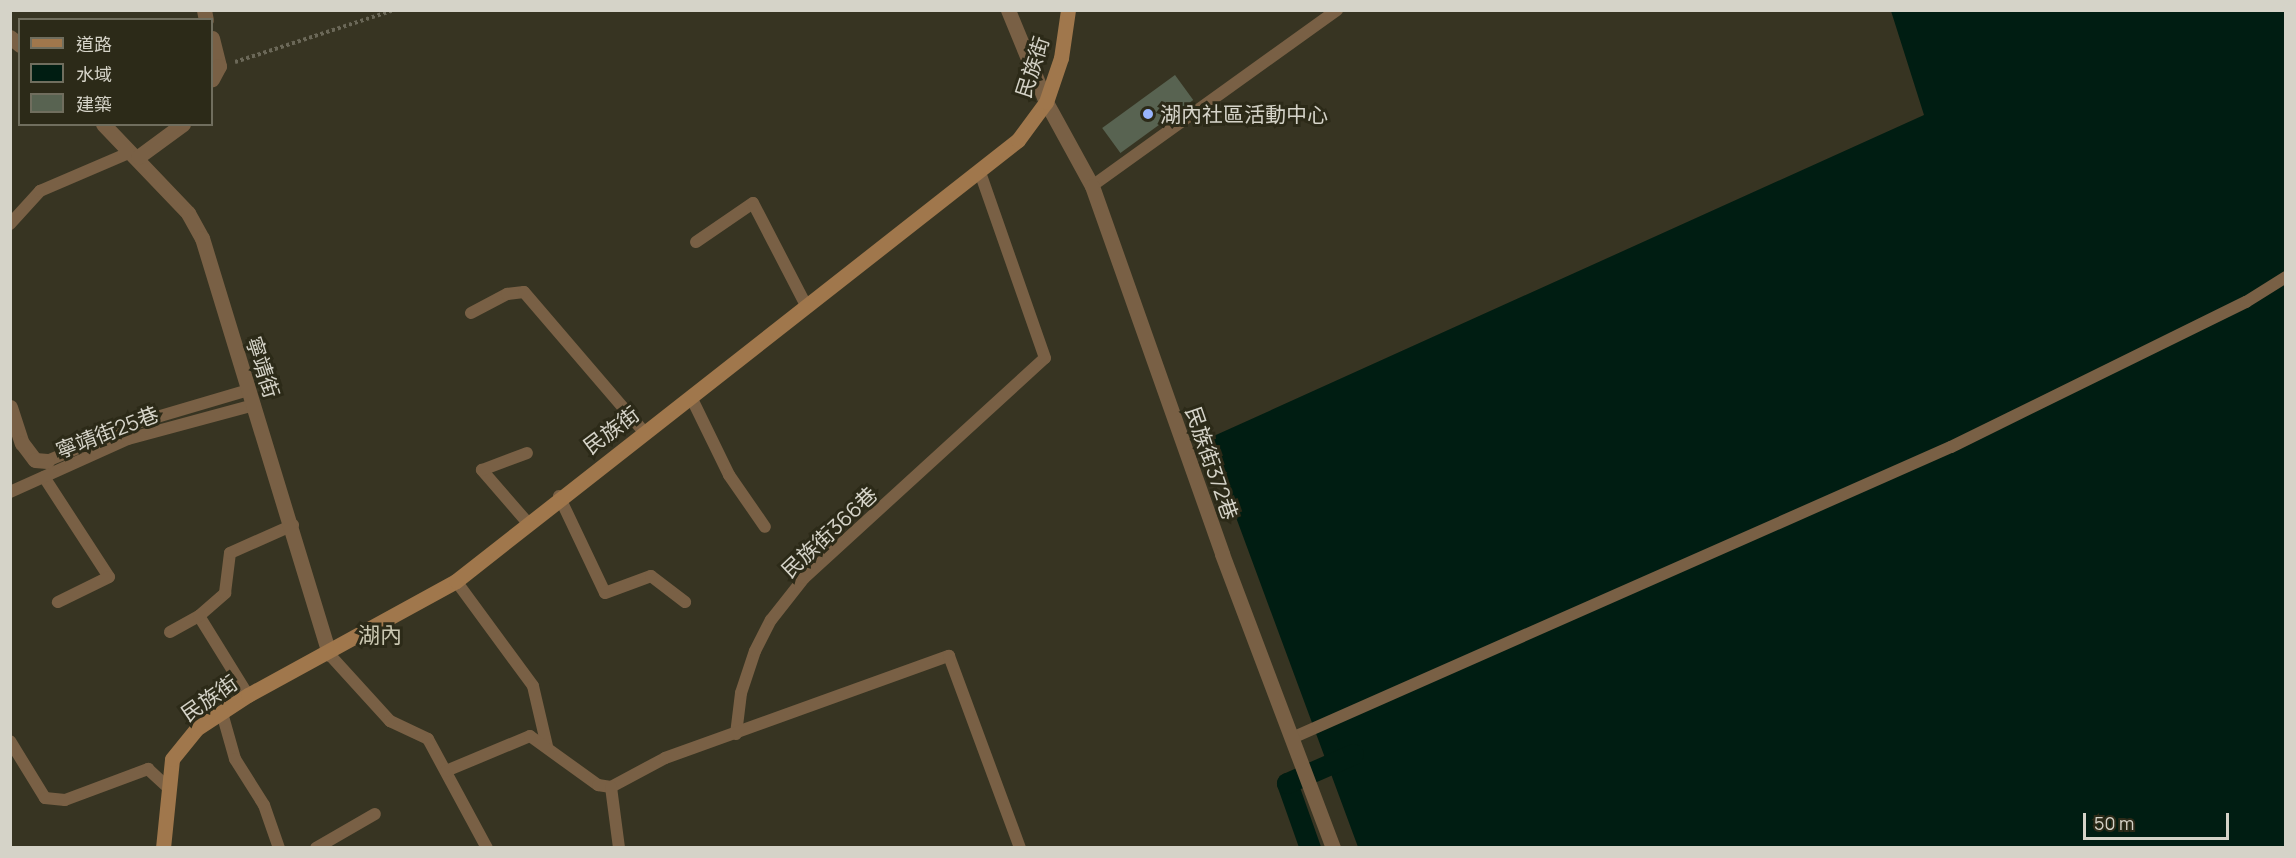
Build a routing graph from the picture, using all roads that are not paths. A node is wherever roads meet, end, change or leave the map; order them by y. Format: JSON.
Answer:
{"nodes":[{"id":1,"x":1008,"y":10,"type":"edge"},
{"id":2,"x":1068,"y":10,"type":"edge"},
{"id":3,"x":1337,"y":10,"type":"edge"},
{"id":4,"x":213,"y":49,"type":"edge"},
{"id":5,"x":215,"y":72,"type":"edge"},
{"id":6,"x":1046,"y":102,"type":"junction"},
{"id":7,"x":105,"y":126,"type":"edge"},
{"id":8,"x":180,"y":126,"type":"edge"},
{"id":9,"x":135,"y":154,"type":"junction"},
{"id":10,"x":980,"y":172,"type":"junction"},
{"id":11,"x":1092,"y":186,"type":"junction"},
{"id":12,"x":10,"y":224,"type":"edge"},
{"id":13,"x":696,"y":242,"type":"dead end"},
{"id":14,"x":2286,"y":277,"type":"edge"},
{"id":15,"x":807,"y":307,"type":"junction"},
{"id":16,"x":471,"y":314,"type":"dead end"},
{"id":17,"x":249,"y":390,"type":"junction"},
{"id":18,"x":691,"y":397,"type":"junction"},
{"id":19,"x":254,"y":405,"type":"junction"},
{"id":20,"x":10,"y":406,"type":"edge"},
{"id":21,"x":644,"y":432,"type":"junction"},
{"id":22,"x":527,"y":453,"type":"dead end"},
{"id":23,"x":47,"y":461,"type":"joint"},
{"id":24,"x":44,"y":477,"type":"junction"},
{"id":25,"x":10,"y":492,"type":"edge"},
{"id":26,"x":559,"y":496,"type":"junction"},
{"id":27,"x":526,"y":522,"type":"junction"},
{"id":28,"x":293,"y":525,"type":"junction"},
{"id":29,"x":765,"y":527,"type":"dead end"},
{"id":30,"x":456,"y":581,"type":"junction"},
{"id":31,"x":58,"y":602,"type":"dead end"},
{"id":32,"x":685,"y":602,"type":"dead end"},
{"id":33,"x":199,"y":616,"type":"junction"},
{"id":34,"x":170,"y":632,"type":"dead end"},
{"id":35,"x":329,"y":654,"type":"junction"},
{"id":36,"x":248,"y":695,"type":"junction"},
{"id":37,"x":222,"y":712,"type":"junction"},
{"id":38,"x":736,"y":734,"type":"junction"},
{"id":39,"x":10,"y":741,"type":"edge"},
{"id":40,"x":1295,"y":745,"type":"junction"},
{"id":41,"x":546,"y":746,"type":"junction"},
{"id":42,"x":446,"y":771,"type":"junction"},
{"id":43,"x":168,"y":788,"type":"junction"},
{"id":44,"x":611,"y":788,"type":"junction"},
{"id":45,"x":375,"y":814,"type":"dead end"},
{"id":46,"x":163,"y":848,"type":"edge"},
{"id":47,"x":279,"y":848,"type":"edge"},
{"id":48,"x":316,"y":848,"type":"edge"},
{"id":49,"x":487,"y":848,"type":"edge"},
{"id":50,"x":619,"y":848,"type":"edge"},
{"id":51,"x":1020,"y":848,"type":"edge"},
{"id":52,"x":1334,"y":848,"type":"edge"}],
"edges":[{"from":1,"to":6,"type":"street","name":"民族街372巷"},
{"from":2,"to":6,"type":"street","name":"民族街"},
{"from":3,"to":11,"type":"lane"},
{"from":4,"to":5,"type":"street"},
{"from":6,"to":10,"type":"street","name":"民族街"},
{"from":6,"to":11,"type":"street","name":"民族街372巷"},
{"from":7,"to":9,"type":"street","name":"寧靖街"},
{"from":8,"to":9,"type":"street"},
{"from":9,"to":12,"type":"lane"},
{"from":9,"to":17,"type":"street","name":"寧靖街"},
{"from":10,"to":15,"type":"street","name":"民族街"},
{"from":10,"to":38,"type":"lane","name":"民族街366巷"},
{"from":11,"to":40,"type":"street","name":"民族街372巷"},
{"from":13,"to":15,"type":"lane"},
{"from":14,"to":40,"type":"lane"},
{"from":15,"to":18,"type":"street","name":"民族街"},
{"from":16,"to":21,"type":"lane"},
{"from":17,"to":19,"type":"street","name":"寧靖街"},
{"from":17,"to":23,"type":"lane"},
{"from":18,"to":21,"type":"street","name":"民族街"},
{"from":18,"to":29,"type":"lane"},
{"from":19,"to":24,"type":"lane","name":"寧靖街25巷"},
{"from":19,"to":28,"type":"street","name":"寧靖街"},
{"from":20,"to":23,"type":"street"},
{"from":21,"to":26,"type":"street","name":"民族街"},
{"from":22,"to":27,"type":"lane"},
{"from":24,"to":25,"type":"lane","name":"寧靖街25巷"},
{"from":24,"to":31,"type":"lane"},
{"from":26,"to":27,"type":"street","name":"民族街"},
{"from":26,"to":32,"type":"lane"},
{"from":27,"to":30,"type":"street","name":"民族街"},
{"from":28,"to":33,"type":"lane"},
{"from":28,"to":35,"type":"street","name":"寧靖街"},
{"from":30,"to":35,"type":"street","name":"民族街"},
{"from":30,"to":41,"type":"lane"},
{"from":33,"to":34,"type":"lane"},
{"from":33,"to":36,"type":"lane"},
{"from":35,"to":36,"type":"street","name":"民族街"},
{"from":35,"to":42,"type":"lane"},
{"from":36,"to":37,"type":"street","name":"民族街"},
{"from":37,"to":43,"type":"street","name":"民族街"},
{"from":37,"to":47,"type":"lane"},
{"from":38,"to":44,"type":"lane"},
{"from":38,"to":51,"type":"lane"},
{"from":39,"to":43,"type":"lane"},
{"from":40,"to":52,"type":"street","name":"民族街372巷"},
{"from":41,"to":42,"type":"lane"},
{"from":41,"to":44,"type":"lane"},
{"from":42,"to":49,"type":"lane"},
{"from":43,"to":46,"type":"street","name":"民族街"},
{"from":44,"to":50,"type":"lane"},
{"from":45,"to":48,"type":"lane"}]}
